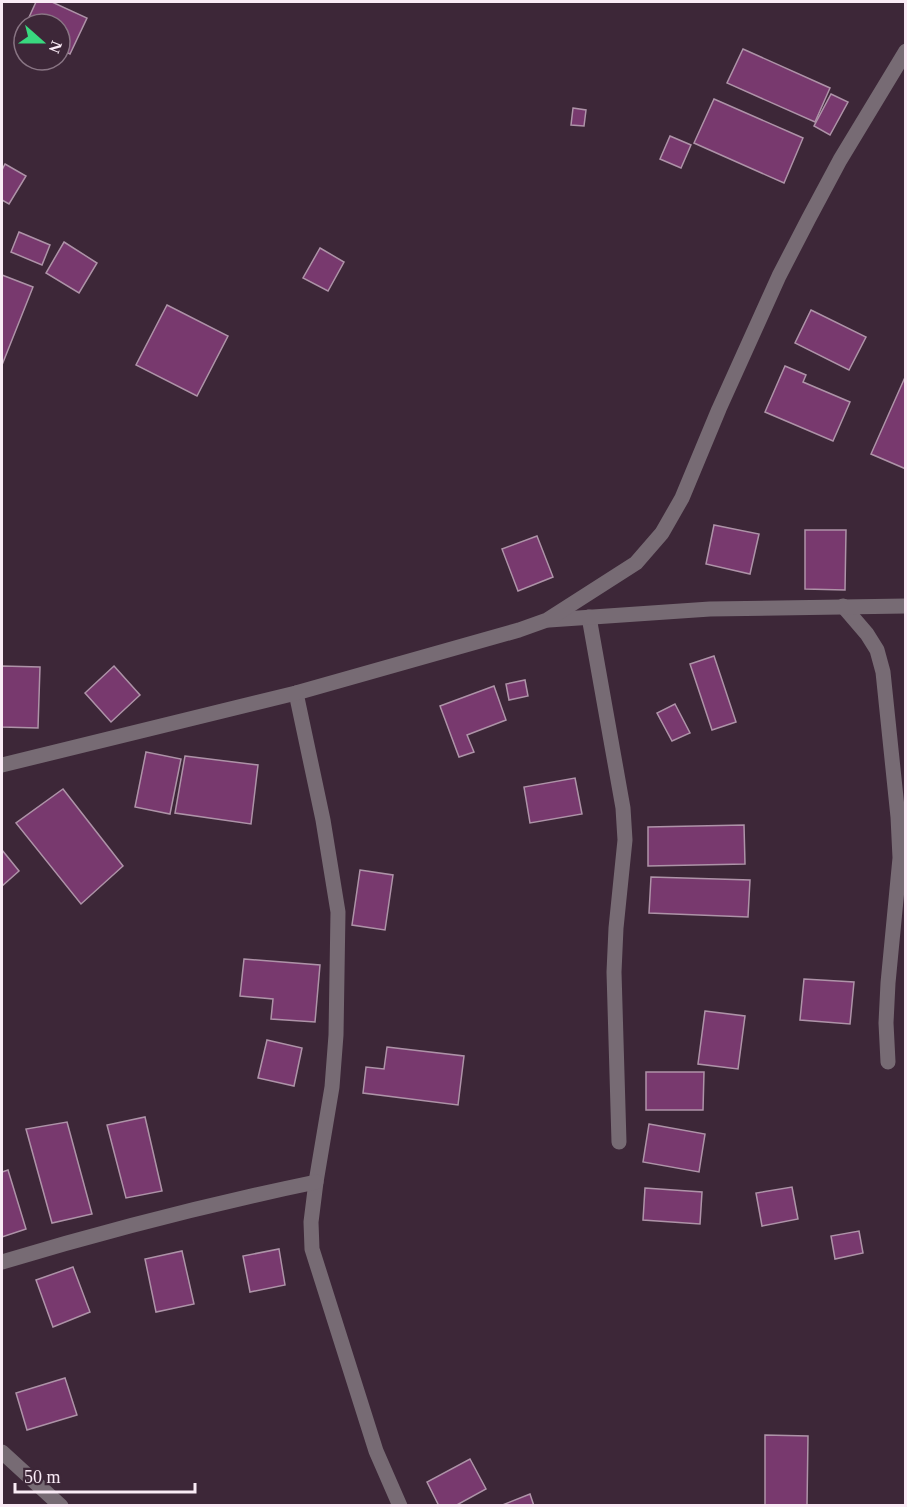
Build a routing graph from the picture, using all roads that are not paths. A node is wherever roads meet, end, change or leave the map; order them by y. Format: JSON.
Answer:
{"nodes":[{"id":1,"x":906,"y":51,"type":"edge"},
{"id":2,"x":843,"y":606,"type":"junction"},
{"id":3,"x":906,"y":606,"type":"edge"},
{"id":4,"x":589,"y":617,"type":"junction"},
{"id":5,"x":547,"y":620,"type":"junction"},
{"id":6,"x":296,"y":693,"type":"junction"},
{"id":7,"x":2,"y":765,"type":"edge"},
{"id":8,"x":888,"y":1062,"type":"dead end"},
{"id":9,"x":618,"y":1142,"type":"dead end"},
{"id":10,"x":316,"y":1182,"type":"junction"},
{"id":11,"x":2,"y":1262,"type":"edge"},
{"id":12,"x":2,"y":1452,"type":"edge"},
{"id":13,"x":61,"y":1506,"type":"edge"},
{"id":14,"x":400,"y":1506,"type":"edge"}],
"edges":[{"from":1,"to":5,"type":"street"},
{"from":2,"to":3,"type":"street"},
{"from":2,"to":4,"type":"street"},
{"from":2,"to":8,"type":"street"},
{"from":4,"to":5,"type":"street"},
{"from":4,"to":9,"type":"street"},
{"from":5,"to":6,"type":"street"},
{"from":6,"to":7,"type":"street"},
{"from":6,"to":10,"type":"street"},
{"from":10,"to":11,"type":"street"},
{"from":10,"to":14,"type":"street"},
{"from":12,"to":13,"type":"street"}]}
